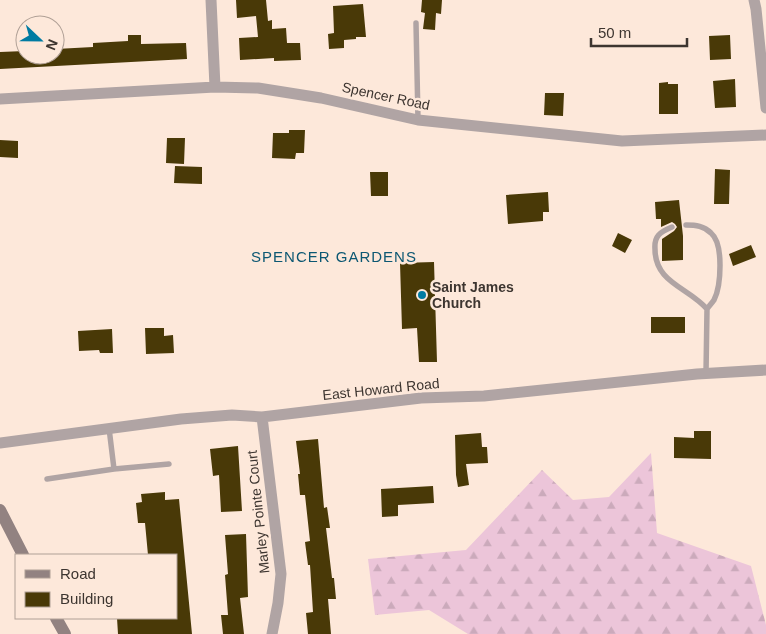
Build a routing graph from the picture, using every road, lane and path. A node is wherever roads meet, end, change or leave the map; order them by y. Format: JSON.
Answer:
{"nodes":[{"id":1,"x":211,"y":0,"type":"edge"},
{"id":2,"x":754,"y":0,"type":"edge"},
{"id":3,"x":416,"y":23,"type":"dead end"},
{"id":4,"x":215,"y":87,"type":"junction"},
{"id":5,"x":0,"y":99,"type":"edge"},
{"id":6,"x":766,"y":108,"type":"edge"},
{"id":7,"x":418,"y":120,"type":"junction"},
{"id":8,"x":766,"y":135,"type":"edge"},
{"id":9,"x":686,"y":225,"type":"dead end"},
{"id":10,"x":672,"y":227,"type":"dead end"},
{"id":11,"x":707,"y":309,"type":"junction"},
{"id":12,"x":766,"y":370,"type":"edge"},
{"id":13,"x":706,"y":373,"type":"junction"},
{"id":14,"x":262,"y":417,"type":"junction"},
{"id":15,"x":109,"y":428,"type":"junction"},
{"id":16,"x":0,"y":443,"type":"edge"},
{"id":17,"x":169,"y":464,"type":"dead end"},
{"id":18,"x":114,"y":469,"type":"junction"},
{"id":19,"x":47,"y":480,"type":"dead end"},
{"id":20,"x":0,"y":510,"type":"edge"},
{"id":21,"x":22,"y":554,"type":"edge"},
{"id":22,"x":56,"y":619,"type":"edge"},
{"id":23,"x":64,"y":634,"type":"edge"},
{"id":24,"x":272,"y":634,"type":"edge"}],
"edges":[{"from":1,"to":4,"type":"street"},
{"from":2,"to":6,"type":"street"},
{"from":3,"to":7,"type":"lane"},
{"from":4,"to":5,"type":"street","name":"Spencer Road"},
{"from":4,"to":7,"type":"street","name":"Spencer Road"},
{"from":7,"to":8,"type":"street","name":"Spencer Road"},
{"from":9,"to":11,"type":"lane"},
{"from":10,"to":11,"type":"lane"},
{"from":11,"to":13,"type":"lane"},
{"from":12,"to":13,"type":"street","name":"East Howard Road"},
{"from":13,"to":14,"type":"street","name":"East Howard Road"},
{"from":14,"to":15,"type":"street","name":"East Howard Road"},
{"from":14,"to":24,"type":"street","name":"Marley Pointe Court"},
{"from":15,"to":16,"type":"street","name":"East Howard Road"},
{"from":15,"to":18,"type":"lane"},
{"from":17,"to":18,"type":"lane"},
{"from":18,"to":19,"type":"lane"},
{"from":20,"to":21,"type":"main road"},
{"from":22,"to":23,"type":"main road"}]}
